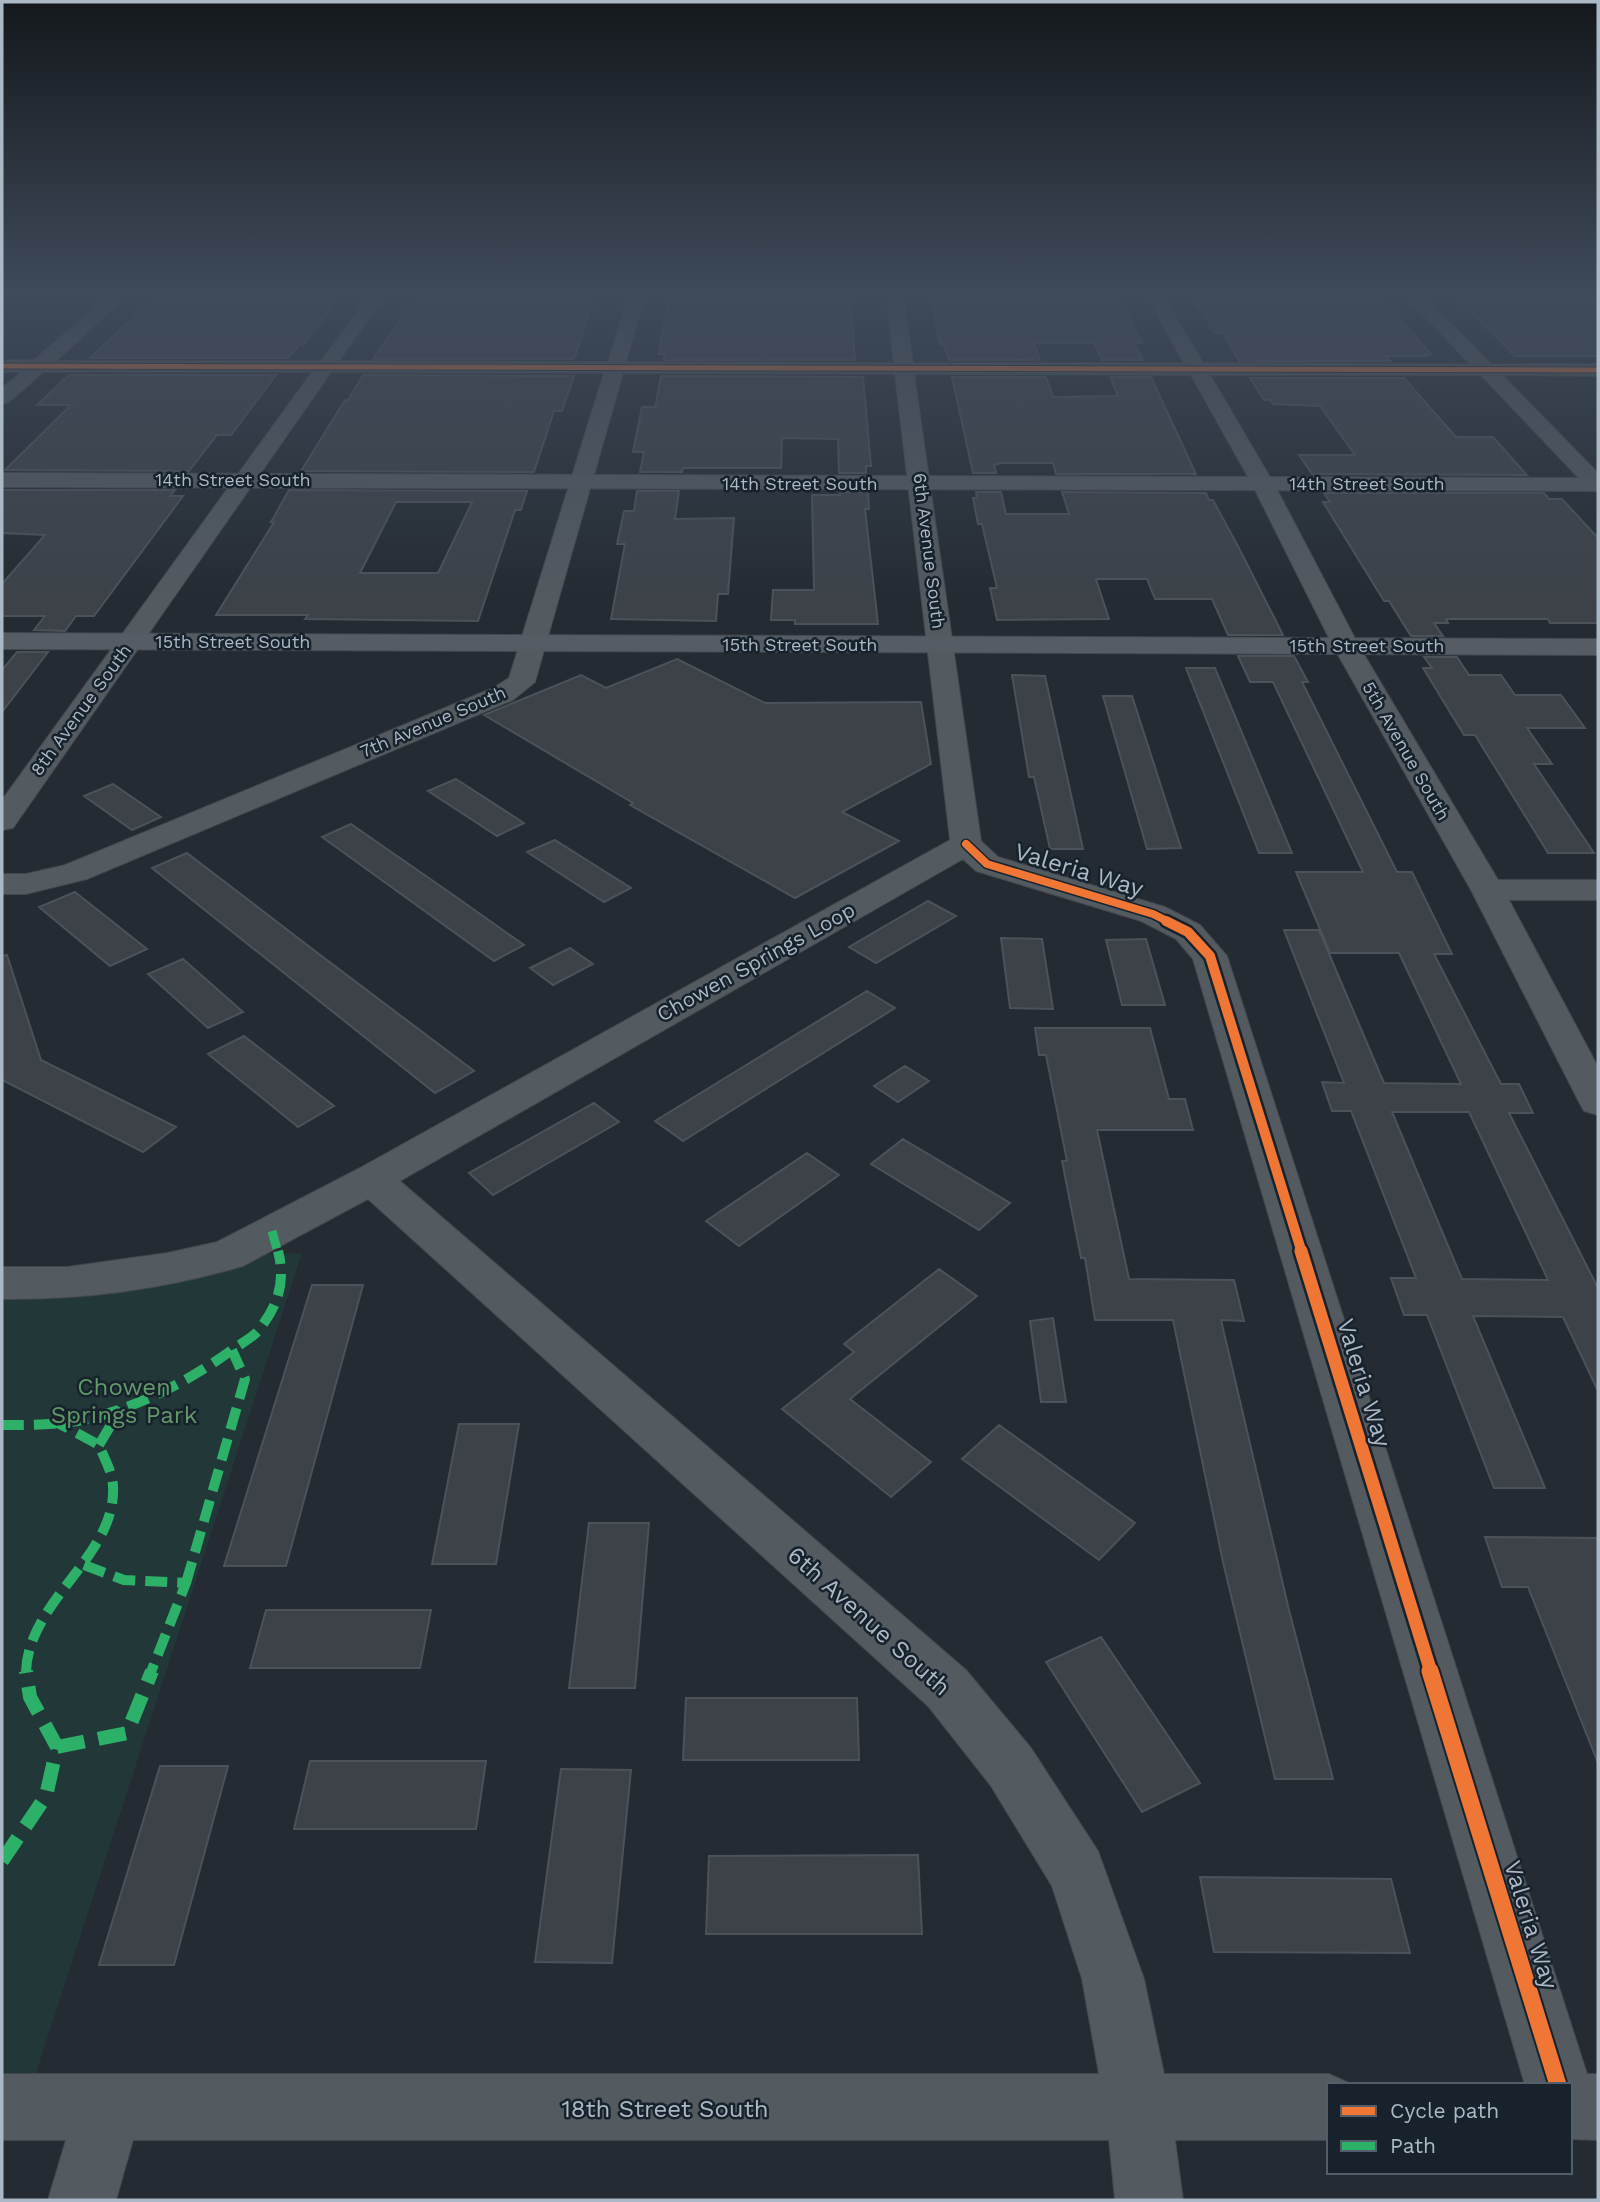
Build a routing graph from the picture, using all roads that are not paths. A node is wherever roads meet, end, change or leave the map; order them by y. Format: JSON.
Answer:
{"nodes":[{"id":1,"x":308,"y":394,"type":"edge"},
{"id":2,"x":607,"y":394,"type":"edge"},
{"id":3,"x":909,"y":394,"type":"edge"},
{"id":4,"x":1213,"y":394,"type":"edge"},
{"id":5,"x":1510,"y":394,"type":"edge"},
{"id":6,"x":2,"y":480,"type":"edge"},
{"id":7,"x":247,"y":481,"type":"junction"},
{"id":8,"x":581,"y":483,"type":"junction"},
{"id":9,"x":920,"y":484,"type":"junction"},
{"id":10,"x":1263,"y":484,"type":"junction"},
{"id":11,"x":1598,"y":485,"type":"edge"},
{"id":12,"x":2,"y":641,"type":"edge"},
{"id":13,"x":130,"y":642,"type":"junction"},
{"id":14,"x":533,"y":645,"type":"junction"},
{"id":15,"x":941,"y":645,"type":"junction"},
{"id":16,"x":1346,"y":646,"type":"junction"},
{"id":17,"x":1598,"y":647,"type":"edge"},
{"id":18,"x":2,"y":821,"type":"edge"},
{"id":19,"x":966,"y":844,"type":"junction"},
{"id":20,"x":2,"y":884,"type":"edge"},
{"id":21,"x":1487,"y":890,"type":"junction"},
{"id":22,"x":1598,"y":890,"type":"edge"},
{"id":23,"x":1598,"y":1102,"type":"edge"},
{"id":24,"x":372,"y":1179,"type":"junction"},
{"id":25,"x":2,"y":1283,"type":"edge"},
{"id":26,"x":1557,"y":2083,"type":"edge"},
{"id":27,"x":1572,"y":2106,"type":"edge"},
{"id":28,"x":2,"y":2107,"type":"edge"},
{"id":29,"x":108,"y":2107,"type":"junction"},
{"id":30,"x":1327,"y":2107,"type":"edge"},
{"id":31,"x":1598,"y":2107,"type":"edge"},
{"id":32,"x":1138,"y":2108,"type":"junction"},
{"id":33,"x":82,"y":2200,"type":"edge"},
{"id":34,"x":1149,"y":2200,"type":"edge"}],
"edges":[{"from":1,"to":7,"type":"street","name":"8th Avenue South"},
{"from":2,"to":8,"type":"street","name":"7th Avenue South"},
{"from":3,"to":9,"type":"street","name":"6th Avenue South"},
{"from":4,"to":10,"type":"street","name":"5th Avenue South"},
{"from":5,"to":11,"type":"street"},
{"from":6,"to":7,"type":"main road","name":"14th Street South"},
{"from":7,"to":8,"type":"main road","name":"14th Street South"},
{"from":7,"to":13,"type":"street","name":"8th Avenue South"},
{"from":8,"to":9,"type":"main road","name":"14th Street South"},
{"from":8,"to":14,"type":"street","name":"7th Avenue South"},
{"from":9,"to":10,"type":"main road","name":"14th Street South"},
{"from":9,"to":15,"type":"street","name":"6th Avenue South"},
{"from":10,"to":11,"type":"main road","name":"14th Street South"},
{"from":10,"to":16,"type":"street","name":"5th Avenue South"},
{"from":12,"to":13,"type":"main road","name":"15th Street South"},
{"from":13,"to":14,"type":"main road","name":"15th Street South"},
{"from":13,"to":18,"type":"street","name":"8th Avenue South"},
{"from":14,"to":15,"type":"main road","name":"15th Street South"},
{"from":14,"to":20,"type":"street","name":"7th Avenue South"},
{"from":15,"to":16,"type":"main road","name":"15th Street South"},
{"from":15,"to":19,"type":"street"},
{"from":16,"to":17,"type":"main road","name":"15th Street South"},
{"from":16,"to":21,"type":"street","name":"5th Avenue South"},
{"from":19,"to":24,"type":"street","name":"Chowen Springs Loop"},
{"from":19,"to":26,"type":"street","name":"Valeria Way"},
{"from":21,"to":22,"type":"street"},
{"from":21,"to":23,"type":"street","name":"5th Avenue South"},
{"from":24,"to":25,"type":"street","name":"Chowen Springs Loop"},
{"from":24,"to":32,"type":"street","name":"6th Avenue South"},
{"from":27,"to":31,"type":"street"},
{"from":28,"to":29,"type":"street","name":"18th Street South"},
{"from":29,"to":32,"type":"street","name":"18th Street South"},
{"from":29,"to":33,"type":"street"},
{"from":30,"to":32,"type":"street","name":"18th Street South"},
{"from":32,"to":34,"type":"street","name":"6th Avenue South"}]}
